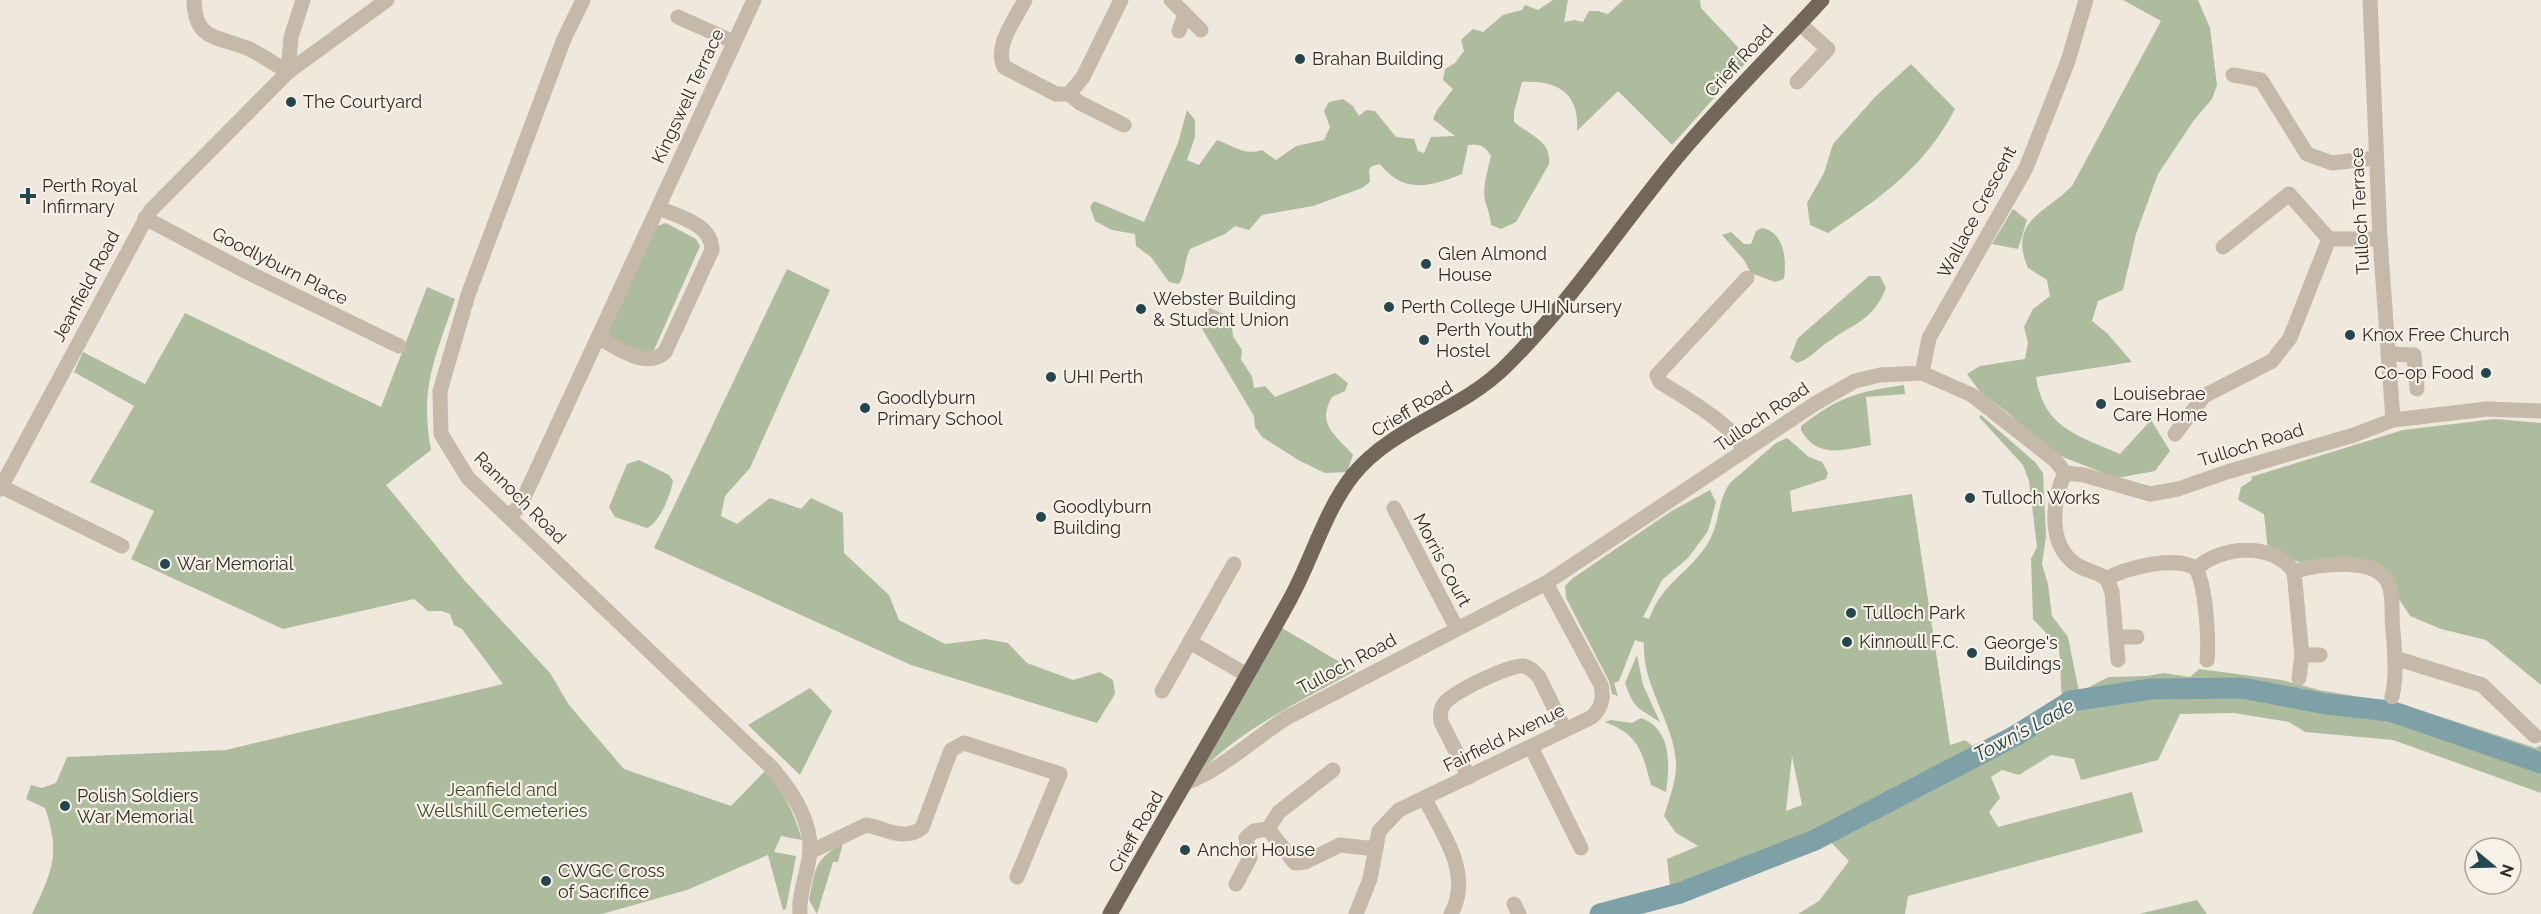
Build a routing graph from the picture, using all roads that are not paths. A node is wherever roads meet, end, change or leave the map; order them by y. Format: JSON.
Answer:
{"nodes":[{"id":1,"x":194,"y":0,"type":"edge"},
{"id":2,"x":303,"y":0,"type":"edge"},
{"id":3,"x":387,"y":0,"type":"edge"},
{"id":4,"x":583,"y":0,"type":"edge"},
{"id":5,"x":754,"y":0,"type":"edge"},
{"id":6,"x":1025,"y":0,"type":"edge"},
{"id":7,"x":1121,"y":0,"type":"edge"},
{"id":8,"x":1171,"y":0,"type":"edge"},
{"id":9,"x":1822,"y":0,"type":"edge"},
{"id":10,"x":2086,"y":0,"type":"edge"},
{"id":11,"x":2370,"y":0,"type":"edge"},
{"id":12,"x":1185,"y":14,"type":"junction"},
{"id":13,"x":678,"y":17,"type":"dead end"},
{"id":14,"x":1800,"y":24,"type":"junction"},
{"id":15,"x":1201,"y":30,"type":"dead end"},
{"id":16,"x":1179,"y":31,"type":"dead end"},
{"id":17,"x":734,"y":42,"type":"junction"},
{"id":18,"x":288,"y":72,"type":"junction"},
{"id":19,"x":2233,"y":75,"type":"dead end"},
{"id":20,"x":1797,"y":82,"type":"dead end"},
{"id":21,"x":1069,"y":94,"type":"junction"},
{"id":22,"x":1124,"y":125,"type":"dead end"},
{"id":23,"x":2376,"y":158,"type":"junction"},
{"id":24,"x":659,"y":208,"type":"junction"},
{"id":25,"x":145,"y":218,"type":"junction"},
{"id":26,"x":2329,"y":239,"type":"junction"},
{"id":27,"x":2380,"y":239,"type":"junction"},
{"id":28,"x":2223,"y":247,"type":"dead end"},
{"id":29,"x":1747,"y":278,"type":"dead end"},
{"id":30,"x":599,"y":338,"type":"junction"},
{"id":31,"x":399,"y":346,"type":"dead end"},
{"id":32,"x":2388,"y":354,"type":"junction"},
{"id":33,"x":1922,"y":373,"type":"junction"},
{"id":34,"x":2417,"y":389,"type":"dead end"},
{"id":35,"x":2541,"y":411,"type":"edge"},
{"id":36,"x":2393,"y":420,"type":"junction"},
{"id":37,"x":2175,"y":434,"type":"dead end"},
{"id":38,"x":1743,"y":452,"type":"junction"},
{"id":39,"x":2065,"y":473,"type":"junction"},
{"id":40,"x":1,"y":488,"type":"edge"},
{"id":41,"x":1394,"y":508,"type":"dead end"},
{"id":42,"x":509,"y":514,"type":"junction"},
{"id":43,"x":122,"y":546,"type":"dead end"},
{"id":44,"x":1233,"y":564,"type":"dead end"},
{"id":45,"x":2196,"y":569,"type":"junction"},
{"id":46,"x":2294,"y":572,"type":"junction"},
{"id":47,"x":2107,"y":579,"type":"junction"},
{"id":48,"x":1546,"y":583,"type":"junction"},
{"id":49,"x":1457,"y":629,"type":"junction"},
{"id":50,"x":2117,"y":637,"type":"junction"},
{"id":51,"x":2137,"y":637,"type":"dead end"},
{"id":52,"x":1190,"y":642,"type":"junction"},
{"id":53,"x":2302,"y":655,"type":"junction"},
{"id":54,"x":2320,"y":655,"type":"dead end"},
{"id":55,"x":2395,"y":658,"type":"junction"},
{"id":56,"x":2118,"y":660,"type":"dead end"},
{"id":57,"x":2207,"y":660,"type":"dead end"},
{"id":58,"x":1247,"y":675,"type":"junction"},
{"id":59,"x":2299,"y":678,"type":"dead end"},
{"id":60,"x":1162,"y":691,"type":"dead end"},
{"id":61,"x":2392,"y":697,"type":"dead end"},
{"id":62,"x":1565,"y":730,"type":"junction"},
{"id":63,"x":2535,"y":736,"type":"dead end"},
{"id":64,"x":1531,"y":747,"type":"junction"},
{"id":65,"x":1333,"y":770,"type":"dead end"},
{"id":66,"x":1469,"y":777,"type":"junction"},
{"id":67,"x":1188,"y":782,"type":"junction"},
{"id":68,"x":1425,"y":799,"type":"junction"},
{"id":69,"x":1268,"y":829,"type":"junction"},
{"id":70,"x":1581,"y":848,"type":"dead end"},
{"id":71,"x":1376,"y":849,"type":"junction"},
{"id":72,"x":810,"y":852,"type":"junction"},
{"id":73,"x":1017,"y":878,"type":"dead end"},
{"id":74,"x":1236,"y":884,"type":"dead end"},
{"id":75,"x":800,"y":914,"type":"edge"},
{"id":76,"x":1110,"y":914,"type":"edge"},
{"id":77,"x":1356,"y":914,"type":"edge"},
{"id":78,"x":1451,"y":914,"type":"edge"}],
"edges":[{"from":1,"to":18,"type":"street"},
{"from":2,"to":18,"type":"street"},
{"from":3,"to":18,"type":"street","name":"Jeanfield Road"},
{"from":4,"to":42,"type":"street","name":"Rannoch Road"},
{"from":5,"to":17,"type":"street","name":"Kingswell Terrace"},
{"from":6,"to":21,"type":"street"},
{"from":7,"to":21,"type":"street"},
{"from":8,"to":12,"type":"street"},
{"from":9,"to":14,"type":"main road","name":"Crieff Road"},
{"from":10,"to":33,"type":"street","name":"Wallace Crescent"},
{"from":11,"to":23,"type":"street","name":"Tulloch Terrace"},
{"from":12,"to":15,"type":"street"},
{"from":12,"to":16,"type":"street"},
{"from":13,"to":17,"type":"street"},
{"from":14,"to":20,"type":"street"},
{"from":14,"to":58,"type":"main road","name":"Crieff Road"},
{"from":17,"to":24,"type":"street","name":"Kingswell Terrace"},
{"from":18,"to":25,"type":"street","name":"Jeanfield Road"},
{"from":19,"to":23,"type":"street"},
{"from":21,"to":22,"type":"street"},
{"from":23,"to":27,"type":"street","name":"Tulloch Terrace"},
{"from":24,"to":30,"type":"street","name":"Kingswell Terrace"},
{"from":24,"to":30,"type":"street"},
{"from":25,"to":31,"type":"street","name":"Goodlyburn Place"},
{"from":25,"to":40,"type":"street","name":"Jeanfield Road"},
{"from":26,"to":27,"type":"street"},
{"from":26,"to":28,"type":"street"},
{"from":26,"to":37,"type":"street"},
{"from":27,"to":32,"type":"street","name":"Tulloch Terrace"},
{"from":29,"to":38,"type":"street"},
{"from":30,"to":42,"type":"street","name":"Kingswell Terrace"},
{"from":32,"to":34,"type":"street"},
{"from":32,"to":36,"type":"street","name":"Tulloch Terrace"},
{"from":33,"to":38,"type":"street","name":"Tulloch Road"},
{"from":33,"to":39,"type":"street","name":"Tulloch Road"},
{"from":35,"to":36,"type":"street","name":"Tulloch Road"},
{"from":36,"to":39,"type":"street","name":"Tulloch Road"},
{"from":38,"to":48,"type":"street","name":"Tulloch Road"},
{"from":39,"to":47,"type":"street"},
{"from":40,"to":43,"type":"street"},
{"from":41,"to":49,"type":"street","name":"Morris Court"},
{"from":42,"to":72,"type":"street","name":"Rannoch Road"},
{"from":44,"to":52,"type":"street"},
{"from":45,"to":46,"type":"street"},
{"from":45,"to":47,"type":"street"},
{"from":45,"to":57,"type":"street"},
{"from":46,"to":53,"type":"street"},
{"from":46,"to":55,"type":"street"},
{"from":47,"to":50,"type":"street"},
{"from":48,"to":49,"type":"street","name":"Tulloch Road"},
{"from":48,"to":62,"type":"street","name":"Fairfield Avenue"},
{"from":49,"to":67,"type":"street","name":"Tulloch Road"},
{"from":50,"to":51,"type":"street"},
{"from":50,"to":56,"type":"street"},
{"from":52,"to":58,"type":"street"},
{"from":52,"to":60,"type":"street"},
{"from":53,"to":54,"type":"street"},
{"from":53,"to":59,"type":"street"},
{"from":55,"to":61,"type":"street"},
{"from":55,"to":63,"type":"street"},
{"from":58,"to":67,"type":"main road","name":"Crieff Road"},
{"from":62,"to":64,"type":"street","name":"Fairfield Avenue"},
{"from":62,"to":66,"type":"street"},
{"from":64,"to":66,"type":"street","name":"Fairfield Avenue"},
{"from":64,"to":70,"type":"street"},
{"from":65,"to":69,"type":"street"},
{"from":66,"to":68,"type":"street","name":"Fairfield Avenue"},
{"from":67,"to":76,"type":"main road","name":"Crieff Road"},
{"from":68,"to":71,"type":"street","name":"Fairfield Avenue"},
{"from":68,"to":78,"type":"street"},
{"from":69,"to":71,"type":"street"},
{"from":69,"to":74,"type":"street"},
{"from":71,"to":77,"type":"street","name":"Fairfield Avenue"},
{"from":72,"to":73,"type":"street"},
{"from":72,"to":75,"type":"street","name":"Rannoch Road"}]}
